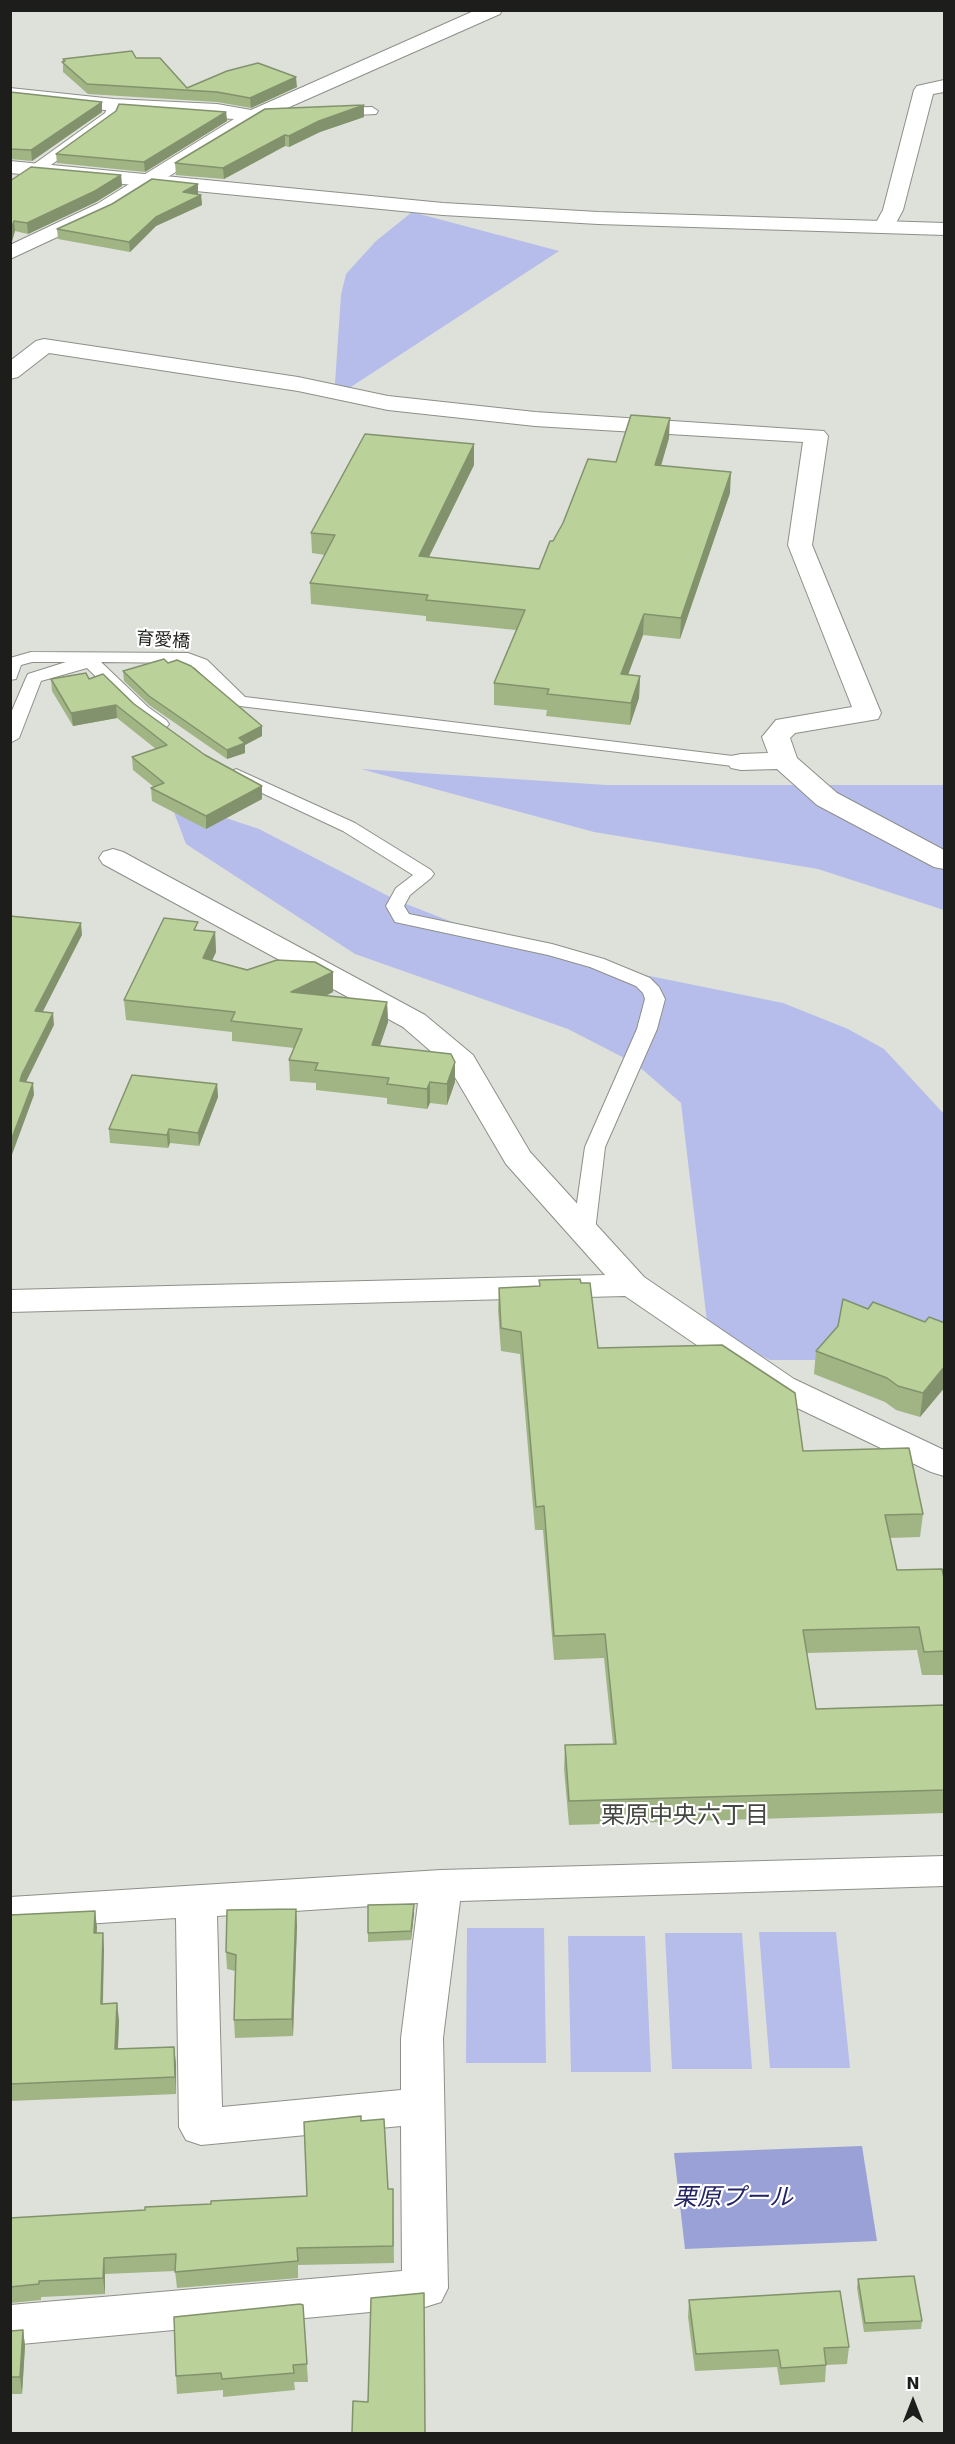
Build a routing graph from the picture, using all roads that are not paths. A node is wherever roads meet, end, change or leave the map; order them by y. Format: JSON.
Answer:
{"nodes":[{"id":1,"x":493,"y":10,"type":"edge"},
{"id":2,"x":945,"y":86,"type":"edge"},
{"id":3,"x":10,"y":94,"type":"edge"},
{"id":4,"x":114,"y":105,"type":"junction"},
{"id":5,"x":372,"y":111,"type":"dead end"},
{"id":6,"x":327,"y":112,"type":"edge"},
{"id":7,"x":293,"y":113,"type":"edge"},
{"id":8,"x":256,"y":115,"type":"junction"},
{"id":9,"x":23,"y":172,"type":"edge"},
{"id":10,"x":155,"y":182,"type":"junction"},
{"id":11,"x":884,"y":228,"type":"junction"},
{"id":12,"x":945,"y":229,"type":"edge"},
{"id":13,"x":14,"y":249,"type":"edge"},
{"id":14,"x":15,"y":365,"type":"edge"},
{"id":15,"x":10,"y":675,"type":"edge"},
{"id":16,"x":170,"y":731,"type":"edge"},
{"id":17,"x":10,"y":738,"type":"edge"},
{"id":18,"x":784,"y":761,"type":"junction"},
{"id":19,"x":741,"y":762,"type":"joint"},
{"id":20,"x":219,"y":764,"type":"edge"},
{"id":21,"x":113,"y":858,"type":"dead end"},
{"id":22,"x":945,"y":861,"type":"edge"},
{"id":23,"x":584,"y":1231,"type":"junction"},
{"id":24,"x":632,"y":1285,"type":"junction"},
{"id":25,"x":10,"y":1301,"type":"edge"},
{"id":26,"x":945,"y":1464,"type":"edge"},
{"id":27,"x":945,"y":1871,"type":"edge"},
{"id":28,"x":441,"y":1886,"type":"junction"},
{"id":29,"x":196,"y":1902,"type":"junction"},
{"id":30,"x":10,"y":1913,"type":"edge"},
{"id":31,"x":423,"y":2106,"type":"junction"},
{"id":32,"x":10,"y":2325,"type":"edge"}],
"edges":[{"from":1,"to":8,"type":"street"},
{"from":2,"to":11,"type":"street"},
{"from":3,"to":4,"type":"street"},
{"from":4,"to":8,"type":"street"},
{"from":4,"to":9,"type":"lane"},
{"from":5,"to":6,"type":"lane"},
{"from":7,"to":8,"type":"lane"},
{"from":8,"to":10,"type":"street"},
{"from":9,"to":10,"type":"street"},
{"from":10,"to":11,"type":"street"},
{"from":10,"to":13,"type":"street"},
{"from":11,"to":12,"type":"street"},
{"from":14,"to":18,"type":"street"},
{"from":15,"to":19,"type":"lane","name":"育愛橋"},
{"from":16,"to":17,"type":"lane"},
{"from":18,"to":19,"type":"street"},
{"from":18,"to":22,"type":"street"},
{"from":20,"to":23,"type":"lane"},
{"from":21,"to":23,"type":"street"},
{"from":23,"to":24,"type":"street"},
{"from":24,"to":25,"type":"street"},
{"from":24,"to":26,"type":"street"},
{"from":27,"to":28,"type":"street"},
{"from":28,"to":29,"type":"street"},
{"from":28,"to":31,"type":"street"},
{"from":29,"to":30,"type":"street"},
{"from":29,"to":31,"type":"street"},
{"from":31,"to":32,"type":"street"}]}
